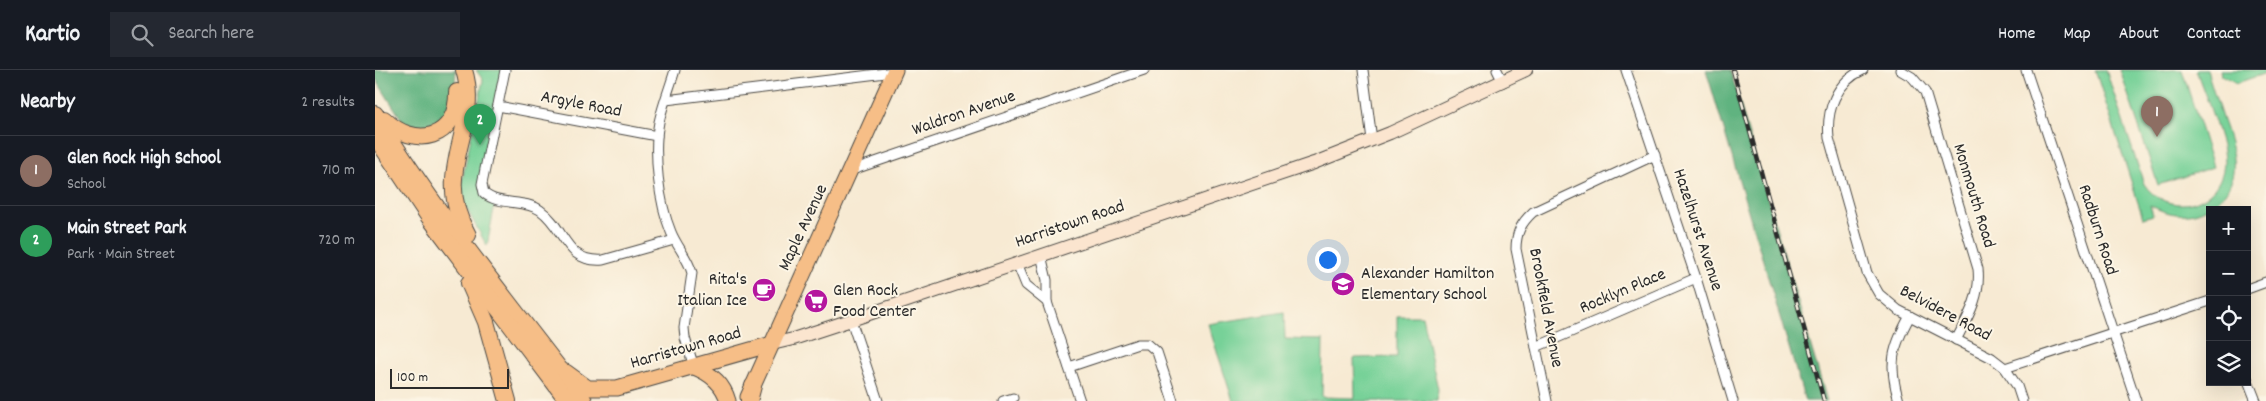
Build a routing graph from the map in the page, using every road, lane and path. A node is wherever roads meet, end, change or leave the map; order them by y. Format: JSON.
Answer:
{"nodes":[{"id":1,"x":453,"y":70,"type":"edge"},
{"id":2,"x":464,"y":70,"type":"edge"},
{"id":3,"x":505,"y":70,"type":"edge"},
{"id":4,"x":675,"y":70,"type":"edge"},
{"id":5,"x":1144,"y":70,"type":"edge"},
{"id":6,"x":1363,"y":70,"type":"edge"},
{"id":7,"x":1497,"y":70,"type":"edge"},
{"id":8,"x":1526,"y":70,"type":"edge"},
{"id":9,"x":1626,"y":70,"type":"edge"},
{"id":10,"x":1860,"y":70,"type":"edge"},
{"id":11,"x":1900,"y":70,"type":"edge"},
{"id":12,"x":2026,"y":70,"type":"edge"},
{"id":13,"x":895,"y":71,"type":"edge"},
{"id":14,"x":1503,"y":82,"type":"junction"},
{"id":15,"x":666,"y":100,"type":"junction"},
{"id":16,"x":498,"y":106,"type":"junction"},
{"id":17,"x":375,"y":112,"type":"edge"},
{"id":18,"x":375,"y":136,"type":"edge"},
{"id":19,"x":657,"y":136,"type":"junction"},
{"id":20,"x":1372,"y":140,"type":"junction"},
{"id":21,"x":1655,"y":155,"type":"junction"},
{"id":22,"x":851,"y":170,"type":"junction"},
{"id":23,"x":429,"y":217,"type":"junction"},
{"id":24,"x":674,"y":240,"type":"junction"},
{"id":25,"x":1041,"y":255,"type":"junction"},
{"id":26,"x":1017,"y":263,"type":"junction"},
{"id":27,"x":1696,"y":278,"type":"junction"},
{"id":28,"x":2266,"y":282,"type":"edge"},
{"id":29,"x":498,"y":287,"type":"junction"},
{"id":30,"x":2251,"y":288,"type":"edge"},
{"id":31,"x":1047,"y":302,"type":"junction"},
{"id":32,"x":2206,"y":302,"type":"edge"},
{"id":33,"x":1910,"y":316,"type":"junction"},
{"id":34,"x":851,"y":320,"type":"junction"},
{"id":35,"x":2113,"y":331,"type":"junction"},
{"id":36,"x":1957,"y":340,"type":"junction"},
{"id":37,"x":772,"y":344,"type":"junction"},
{"id":38,"x":1536,"y":347,"type":"junction"},
{"id":39,"x":554,"y":361,"type":"junction"},
{"id":40,"x":694,"y":367,"type":"junction"},
{"id":41,"x":1069,"y":367,"type":"junction"},
{"id":42,"x":2005,"y":368,"type":"junction"},
{"id":43,"x":2250,"y":386,"type":"edge"},
{"id":44,"x":617,"y":388,"type":"junction"},
{"id":45,"x":750,"y":396,"type":"edge"},
{"id":46,"x":1013,"y":398,"type":"dead end"},
{"id":47,"x":508,"y":401,"type":"edge"},
{"id":48,"x":567,"y":401,"type":"edge"},
{"id":49,"x":584,"y":401,"type":"edge"},
{"id":50,"x":604,"y":401,"type":"edge"},
{"id":51,"x":728,"y":401,"type":"edge"},
{"id":52,"x":878,"y":401,"type":"edge"},
{"id":53,"x":1003,"y":401,"type":"edge"},
{"id":54,"x":1081,"y":401,"type":"edge"},
{"id":55,"x":1173,"y":401,"type":"edge"},
{"id":56,"x":1547,"y":401,"type":"edge"},
{"id":57,"x":1733,"y":401,"type":"edge"},
{"id":58,"x":1899,"y":401,"type":"edge"},
{"id":59,"x":2022,"y":401,"type":"edge"},
{"id":60,"x":2136,"y":401,"type":"edge"},
{"id":61,"x":2256,"y":401,"type":"edge"}],
"edges":[{"from":1,"to":17,"type":"highway"},
{"from":2,"to":29,"type":"highway"},
{"from":3,"to":16,"type":"street"},
{"from":4,"to":15,"type":"street"},
{"from":5,"to":22,"type":"street","name":"Waldron Avenue"},
{"from":6,"to":20,"type":"street"},
{"from":7,"to":14,"type":"street"},
{"from":8,"to":14,"type":"street","name":"Harristown Road"},
{"from":9,"to":21,"type":"street","name":"Hazelhurst Avenue"},
{"from":10,"to":33,"type":"street","name":"Belvidere Road"},
{"from":11,"to":36,"type":"street","name":"Monmouth Road"},
{"from":12,"to":35,"type":"street","name":"Radburn Road"},
{"from":13,"to":15,"type":"street"},
{"from":13,"to":22,"type":"main road","name":"Maple Avenue"},
{"from":14,"to":20,"type":"street","name":"Harristown Road"},
{"from":15,"to":19,"type":"street"},
{"from":16,"to":19,"type":"street","name":"Argyle Road"},
{"from":16,"to":24,"type":"street"},
{"from":17,"to":29,"type":"highway"},
{"from":18,"to":23,"type":"highway"},
{"from":19,"to":24,"type":"street"},
{"from":20,"to":25,"type":"street","name":"Harristown Road"},
{"from":21,"to":27,"type":"street","name":"Hazelhurst Avenue"},
{"from":21,"to":38,"type":"street","name":"Brookfield Avenue"},
{"from":22,"to":37,"type":"main road","name":"Maple Avenue"},
{"from":23,"to":47,"type":"highway"},
{"from":23,"to":48,"type":"highway"},
{"from":24,"to":40,"type":"street"},
{"from":25,"to":26,"type":"street","name":"Harristown Road"},
{"from":25,"to":31,"type":"street"},
{"from":26,"to":31,"type":"street"},
{"from":26,"to":34,"type":"street","name":"Harristown Road"},
{"from":27,"to":38,"type":"street","name":"Rocklyn Place"},
{"from":27,"to":57,"type":"street","name":"Hazelhurst Avenue"},
{"from":28,"to":30,"type":"street"},
{"from":29,"to":39,"type":"highway"},
{"from":31,"to":41,"type":"street"},
{"from":32,"to":35,"type":"street"},
{"from":33,"to":36,"type":"street","name":"Belvidere Road"},
{"from":33,"to":58,"type":"street"},
{"from":34,"to":37,"type":"street","name":"Harristown Road"},
{"from":34,"to":52,"type":"street"},
{"from":35,"to":42,"type":"street"},
{"from":35,"to":60,"type":"street","name":"Radburn Road"},
{"from":36,"to":42,"type":"street","name":"Belvidere Road"},
{"from":37,"to":40,"type":"main road","name":"Harristown Road"},
{"from":37,"to":45,"type":"main road","name":"Maple Avenue"},
{"from":38,"to":56,"type":"street","name":"Brookfield Avenue"},
{"from":39,"to":44,"type":"main road"},
{"from":39,"to":49,"type":"highway"},
{"from":40,"to":44,"type":"main road","name":"Harristown Road"},
{"from":40,"to":51,"type":"main road"},
{"from":41,"to":54,"type":"street"},
{"from":41,"to":55,"type":"street"},
{"from":42,"to":59,"type":"street"},
{"from":43,"to":61,"type":"street"},
{"from":44,"to":50,"type":"main road"},
{"from":46,"to":53,"type":"street"}]}
